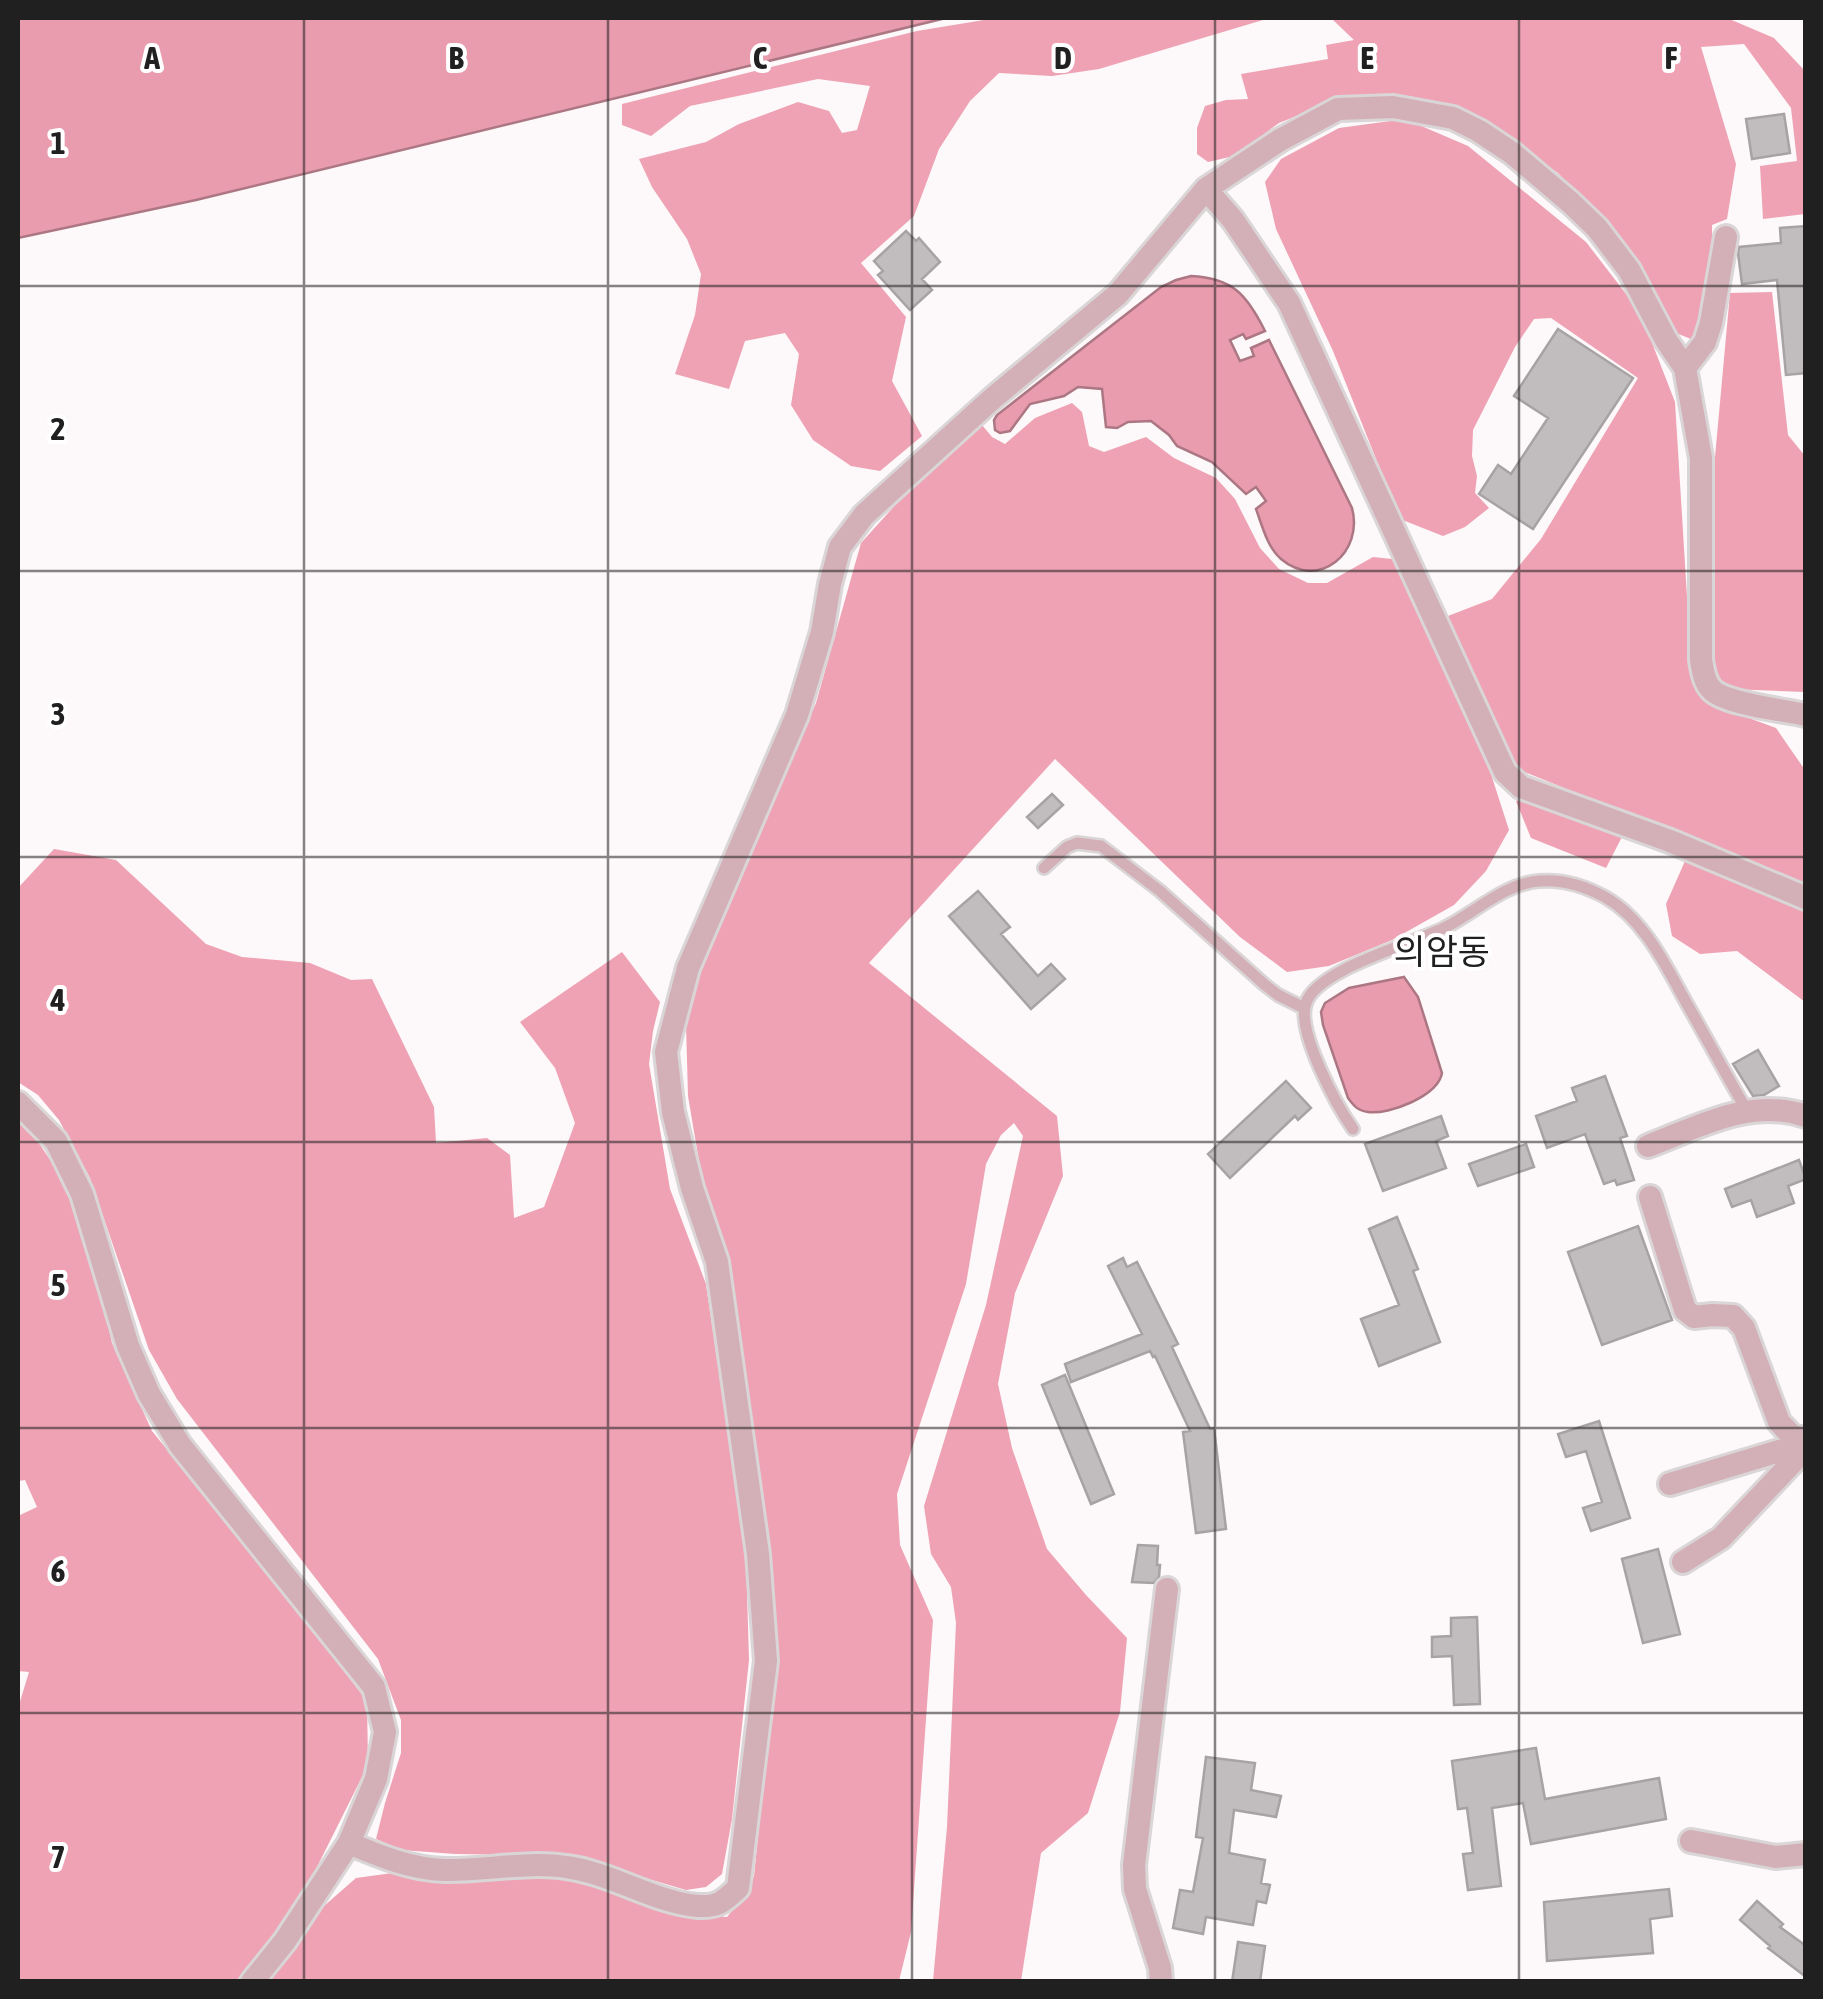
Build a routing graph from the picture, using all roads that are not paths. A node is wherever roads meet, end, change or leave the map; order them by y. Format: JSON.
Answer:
{"nodes":[{"id":1,"x":1206,"y":189,"type":"junction"},
{"id":2,"x":1726,"y":237,"type":"dead end"},
{"id":3,"x":1685,"y":368,"type":"junction"},
{"id":4,"x":1806,"y":714,"type":"edge"},
{"id":5,"x":1044,"y":868,"type":"dead end"},
{"id":6,"x":1806,"y":898,"type":"edge"},
{"id":7,"x":1304,"y":1008,"type":"junction"},
{"id":8,"x":18,"y":1103,"type":"edge"},
{"id":9,"x":1747,"y":1111,"type":"junction"},
{"id":10,"x":1806,"y":1116,"type":"edge"},
{"id":11,"x":1354,"y":1129,"type":"dead end"},
{"id":12,"x":1648,"y":1146,"type":"dead end"},
{"id":13,"x":1650,"y":1197,"type":"dead end"},
{"id":14,"x":1806,"y":1443,"type":"edge"},
{"id":15,"x":1670,"y":1484,"type":"dead end"},
{"id":16,"x":1682,"y":1562,"type":"dead end"},
{"id":17,"x":1167,"y":1589,"type":"dead end"},
{"id":18,"x":1691,"y":1842,"type":"dead end"},
{"id":19,"x":349,"y":1843,"type":"junction"},
{"id":20,"x":1806,"y":1854,"type":"edge"},
{"id":21,"x":252,"y":1982,"type":"edge"},
{"id":22,"x":1161,"y":1982,"type":"edge"}],
"edges":[{"from":1,"to":3,"type":"street"},
{"from":1,"to":6,"type":"street"},
{"from":1,"to":19,"type":"street"},
{"from":2,"to":3,"type":"street"},
{"from":3,"to":4,"type":"street"},
{"from":5,"to":7,"type":"lane"},
{"from":7,"to":9,"type":"lane"},
{"from":7,"to":11,"type":"lane"},
{"from":8,"to":19,"type":"street"},
{"from":9,"to":10,"type":"street"},
{"from":9,"to":12,"type":"street"},
{"from":13,"to":14,"type":"street"},
{"from":14,"to":15,"type":"street"},
{"from":14,"to":16,"type":"street"},
{"from":17,"to":22,"type":"street"},
{"from":18,"to":20,"type":"street"},
{"from":19,"to":21,"type":"street"}]}
